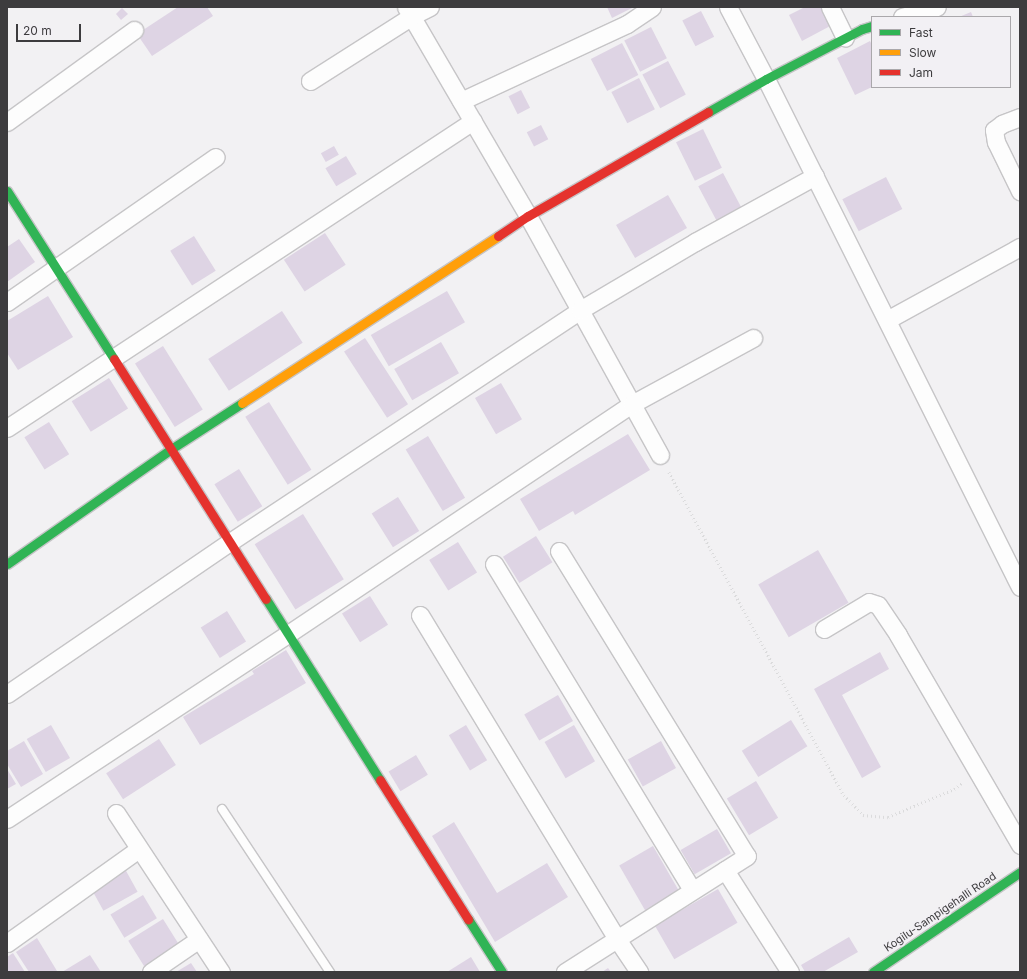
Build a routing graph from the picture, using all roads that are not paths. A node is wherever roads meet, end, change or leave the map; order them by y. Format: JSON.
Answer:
{"nodes":[{"id":1,"x":430,"y":7,"type":"edge"},
{"id":2,"x":652,"y":7,"type":"edge"},
{"id":3,"x":728,"y":7,"type":"edge"},
{"id":4,"x":830,"y":7,"type":"edge"},
{"id":5,"x":936,"y":7,"type":"edge"},
{"id":6,"x":409,"y":12,"type":"edge"},
{"id":7,"x":905,"y":16,"type":"edge"},
{"id":8,"x":871,"y":26,"type":"edge"},
{"id":9,"x":134,"y":30,"type":"dead end"},
{"id":10,"x":845,"y":38,"type":"junction"},
{"id":11,"x":766,"y":79,"type":"junction"},
{"id":12,"x":310,"y":81,"type":"dead end"},
{"id":13,"x":461,"y":101,"type":"junction"},
{"id":14,"x":1020,"y":117,"type":"edge"},
{"id":15,"x":473,"y":121,"type":"junction"},
{"id":16,"x":7,"y":122,"type":"edge"},
{"id":17,"x":216,"y":157,"type":"dead end"},
{"id":18,"x":815,"y":176,"type":"junction"},
{"id":19,"x":7,"y":191,"type":"edge"},
{"id":20,"x":1020,"y":191,"type":"edge"},
{"id":21,"x":528,"y":216,"type":"junction"},
{"id":22,"x":1020,"y":247,"type":"edge"},
{"id":23,"x":56,"y":268,"type":"junction"},
{"id":24,"x":7,"y":302,"type":"edge"},
{"id":25,"x":580,"y":310,"type":"junction"},
{"id":26,"x":887,"y":320,"type":"junction"},
{"id":27,"x":754,"y":338,"type":"dead end"},
{"id":28,"x":113,"y":358,"type":"junction"},
{"id":29,"x":632,"y":404,"type":"junction"},
{"id":30,"x":7,"y":428,"type":"edge"},
{"id":31,"x":171,"y":449,"type":"junction"},
{"id":32,"x":660,"y":455,"type":"road end"},
{"id":33,"x":230,"y":542,"type":"junction"},
{"id":34,"x":559,"y":551,"type":"dead end"},
{"id":35,"x":7,"y":564,"type":"edge"},
{"id":36,"x":494,"y":564,"type":"dead end"},
{"id":37,"x":1020,"y":586,"type":"edge"},
{"id":38,"x":420,"y":616,"type":"dead end"},
{"id":39,"x":824,"y":629,"type":"dead end"},
{"id":40,"x":288,"y":634,"type":"junction"},
{"id":41,"x":7,"y":694,"type":"edge"},
{"id":42,"x":222,"y":809,"type":"dead end"},
{"id":43,"x":116,"y":813,"type":"dead end"},
{"id":44,"x":7,"y":819,"type":"edge"},
{"id":45,"x":1020,"y":845,"type":"edge"},
{"id":46,"x":138,"y":849,"type":"junction"},
{"id":47,"x":725,"y":870,"type":"junction"},
{"id":48,"x":1020,"y":872,"type":"edge"},
{"id":49,"x":692,"y":890,"type":"junction"},
{"id":50,"x":199,"y":939,"type":"junction"},
{"id":51,"x":617,"y":939,"type":"junction"},
{"id":52,"x":7,"y":943,"type":"edge"},
{"id":53,"x":151,"y":972,"type":"edge"},
{"id":54,"x":221,"y":972,"type":"edge"},
{"id":55,"x":330,"y":972,"type":"edge"},
{"id":56,"x":502,"y":972,"type":"edge"},
{"id":57,"x":565,"y":972,"type":"edge"},
{"id":58,"x":639,"y":972,"type":"edge"},
{"id":59,"x":790,"y":972,"type":"edge"},
{"id":60,"x":873,"y":972,"type":"edge"}],
"edges":[{"from":1,"to":6,"type":"street"},
{"from":2,"to":13,"type":"street"},
{"from":3,"to":11,"type":"street"},
{"from":4,"to":10,"type":"street"},
{"from":5,"to":7,"type":"street"},
{"from":6,"to":12,"type":"street"},
{"from":6,"to":13,"type":"street"},
{"from":8,"to":10,"type":"street"},
{"from":9,"to":16,"type":"street"},
{"from":10,"to":11,"type":"street"},
{"from":11,"to":18,"type":"street"},
{"from":11,"to":21,"type":"street"},
{"from":13,"to":15,"type":"street"},
{"from":14,"to":20,"type":"street"},
{"from":15,"to":21,"type":"street"},
{"from":15,"to":28,"type":"street"},
{"from":17,"to":23,"type":"street"},
{"from":18,"to":25,"type":"street"},
{"from":18,"to":26,"type":"street"},
{"from":19,"to":23,"type":"street"},
{"from":21,"to":25,"type":"street"},
{"from":21,"to":31,"type":"street"},
{"from":22,"to":26,"type":"street"},
{"from":23,"to":24,"type":"street"},
{"from":23,"to":28,"type":"street"},
{"from":25,"to":29,"type":"street"},
{"from":25,"to":33,"type":"street"},
{"from":26,"to":37,"type":"street"},
{"from":27,"to":29,"type":"street"},
{"from":28,"to":30,"type":"street"},
{"from":28,"to":31,"type":"street"},
{"from":29,"to":32,"type":"street"},
{"from":29,"to":40,"type":"street"},
{"from":31,"to":33,"type":"street"},
{"from":31,"to":35,"type":"street"},
{"from":33,"to":40,"type":"street"},
{"from":33,"to":41,"type":"street"},
{"from":34,"to":47,"type":"street"},
{"from":36,"to":49,"type":"street"},
{"from":38,"to":51,"type":"street"},
{"from":39,"to":45,"type":"street"},
{"from":40,"to":44,"type":"street"},
{"from":40,"to":56,"type":"street"},
{"from":42,"to":55,"type":"lane"},
{"from":43,"to":46,"type":"street"},
{"from":46,"to":50,"type":"street"},
{"from":46,"to":52,"type":"street"},
{"from":47,"to":49,"type":"street"},
{"from":47,"to":59,"type":"street"},
{"from":48,"to":60,"type":"street","name":"Kogilu-Sampigehalli Road"},
{"from":49,"to":51,"type":"street"},
{"from":50,"to":53,"type":"street"},
{"from":50,"to":54,"type":"street"},
{"from":51,"to":57,"type":"street"},
{"from":51,"to":58,"type":"street"}]}
